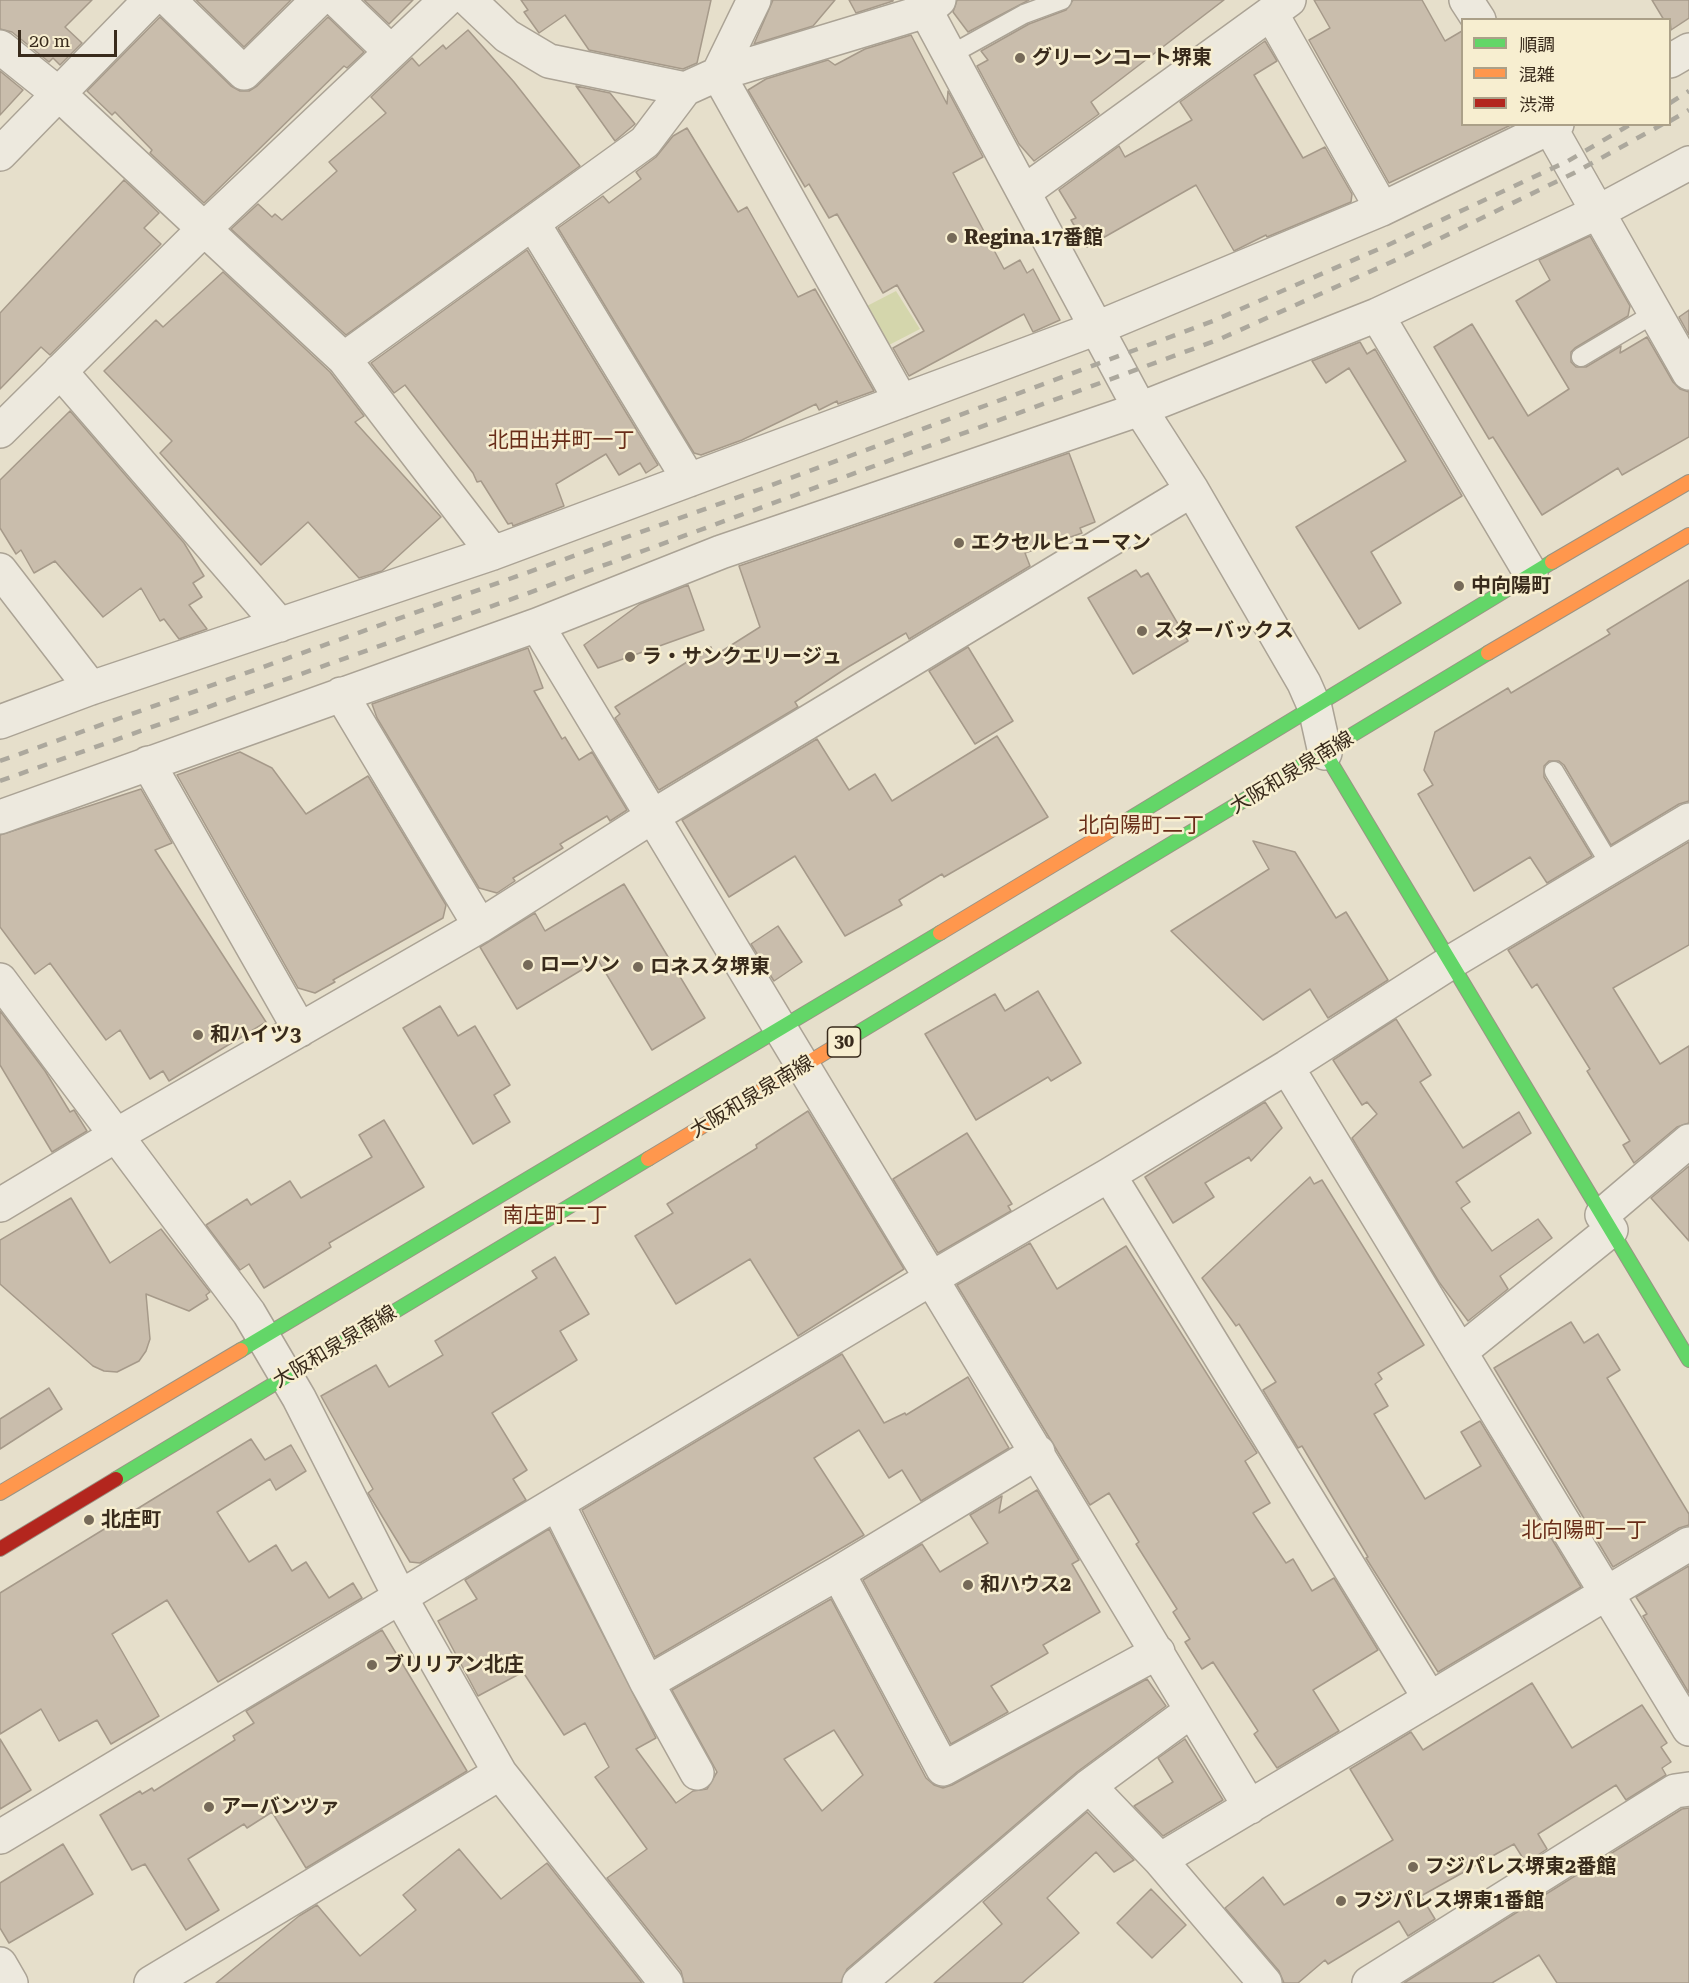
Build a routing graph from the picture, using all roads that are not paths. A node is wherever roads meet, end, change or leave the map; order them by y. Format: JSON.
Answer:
{"nodes":[{"id":1,"x":150,"y":0,"type":"edge"},
{"id":2,"x":169,"y":0,"type":"edge"},
{"id":3,"x":318,"y":0,"type":"edge"},
{"id":4,"x":337,"y":0,"type":"edge"},
{"id":5,"x":446,"y":0,"type":"edge"},
{"id":6,"x":469,"y":0,"type":"edge"},
{"id":7,"x":1062,"y":0,"type":"edge"},
{"id":8,"x":1466,"y":0,"type":"edge"},
{"id":9,"x":746,"y":5,"type":"edge"},
{"id":10,"x":933,"y":5,"type":"edge"},
{"id":11,"x":1280,"y":6,"type":"edge"},
{"id":12,"x":1478,"y":18,"type":"edge"},
{"id":13,"x":0,"y":47,"type":"edge"},
{"id":14,"x":1689,"y":50,"type":"edge"},
{"id":15,"x":391,"y":52,"type":"junction"},
{"id":16,"x":950,"y":55,"type":"junction"},
{"id":17,"x":1671,"y":60,"type":"edge"},
{"id":18,"x":718,"y":74,"type":"junction"},
{"id":19,"x":685,"y":89,"type":"junction"},
{"id":20,"x":60,"y":95,"type":"junction"},
{"id":21,"x":1552,"y":126,"type":"edge"},
{"id":22,"x":0,"y":154,"type":"edge"},
{"id":23,"x":1689,"y":163,"type":"edge"},
{"id":24,"x":1024,"y":192,"type":"junction"},
{"id":25,"x":1382,"y":209,"type":"junction"},
{"id":26,"x":1596,"y":213,"type":"junction"},
{"id":27,"x":533,"y":223,"type":"junction"},
{"id":28,"x":205,"y":228,"type":"junction"},
{"id":29,"x":1655,"y":313,"type":"junction"},
{"id":30,"x":1377,"y":315,"type":"junction"},
{"id":31,"x":1097,"y":328,"type":"junction"},
{"id":32,"x":1581,"y":357,"type":"dead end"},
{"id":33,"x":344,"y":359,"type":"junction"},
{"id":34,"x":60,"y":371,"type":"junction"},
{"id":35,"x":1689,"y":373,"type":"edge"},
{"id":36,"x":901,"y":401,"type":"junction"},
{"id":37,"x":1140,"y":409,"type":"junction"},
{"id":38,"x":0,"y":431,"type":"edge"},
{"id":39,"x":689,"y":480,"type":"junction"},
{"id":40,"x":1689,"y":482,"type":"edge"},
{"id":41,"x":1192,"y":490,"type":"junction"},
{"id":42,"x":1689,"y":535,"type":"edge"},
{"id":43,"x":493,"y":553,"type":"junction"},
{"id":44,"x":0,"y":570,"type":"edge"},
{"id":45,"x":1531,"y":574,"type":"junction"},
{"id":46,"x":280,"y":625,"type":"junction"},
{"id":47,"x":537,"y":625,"type":"junction"},
{"id":48,"x":91,"y":688,"type":"junction"},
{"id":49,"x":342,"y":694,"type":"junction"},
{"id":50,"x":1315,"y":708,"type":"junction"},
{"id":51,"x":0,"y":722,"type":"edge"},
{"id":52,"x":1325,"y":753,"type":"junction"},
{"id":53,"x":148,"y":763,"type":"junction"},
{"id":54,"x":1554,"y":771,"type":"dead end"},
{"id":55,"x":653,"y":816,"type":"junction"},
{"id":56,"x":0,"y":817,"type":"edge"},
{"id":57,"x":1689,"y":819,"type":"edge"},
{"id":58,"x":1611,"y":866,"type":"junction"},
{"id":59,"x":480,"y":926,"type":"junction"},
{"id":60,"x":1450,"y":962,"type":"junction"},
{"id":61,"x":0,"y":980,"type":"edge"},
{"id":62,"x":782,"y":1028,"type":"junction"},
{"id":63,"x":300,"y":1030,"type":"junction"},
{"id":64,"x":804,"y":1066,"type":"junction"},
{"id":65,"x":1287,"y":1067,"type":"junction"},
{"id":66,"x":115,"y":1136,"type":"junction"},
{"id":67,"x":1689,"y":1141,"type":"edge"},
{"id":68,"x":1109,"y":1175,"type":"junction"},
{"id":69,"x":0,"y":1205,"type":"edge"},
{"id":70,"x":1606,"y":1222,"type":"junction"},
{"id":71,"x":932,"y":1278,"type":"junction"},
{"id":72,"x":263,"y":1335,"type":"junction"},
{"id":73,"x":1460,"y":1352,"type":"junction"},
{"id":74,"x":1687,"y":1352,"type":"edge"},
{"id":75,"x":286,"y":1376,"type":"junction"},
{"id":76,"x":1038,"y":1452,"type":"junction"},
{"id":77,"x":0,"y":1493,"type":"edge"},
{"id":78,"x":557,"y":1503,"type":"junction"},
{"id":79,"x":1689,"y":1544,"type":"edge"},
{"id":80,"x":0,"y":1549,"type":"edge"},
{"id":81,"x":838,"y":1573,"type":"junction"},
{"id":82,"x":1606,"y":1594,"type":"junction"},
{"id":83,"x":400,"y":1597,"type":"junction"},
{"id":84,"x":1158,"y":1652,"type":"junction"},
{"id":85,"x":647,"y":1683,"type":"junction"},
{"id":86,"x":1430,"y":1699,"type":"junction"},
{"id":87,"x":1191,"y":1711,"type":"junction"},
{"id":88,"x":1689,"y":1730,"type":"edge"},
{"id":89,"x":501,"y":1773,"type":"junction"},
{"id":90,"x":697,"y":1773,"type":"dead end"},
{"id":91,"x":1089,"y":1786,"type":"junction"},
{"id":92,"x":1689,"y":1789,"type":"edge"},
{"id":93,"x":1250,"y":1807,"type":"junction"},
{"id":94,"x":0,"y":1837,"type":"edge"},
{"id":95,"x":1160,"y":1860,"type":"junction"},
{"id":96,"x":0,"y":1964,"type":"edge"},
{"id":97,"x":11,"y":1983,"type":"edge"},
{"id":98,"x":152,"y":1983,"type":"edge"},
{"id":99,"x":666,"y":1983,"type":"edge"},
{"id":100,"x":859,"y":1983,"type":"edge"},
{"id":101,"x":1265,"y":1983,"type":"edge"},
{"id":102,"x":1368,"y":1983,"type":"edge"}],
"edges":[{"from":1,"to":20,"type":"street"},
{"from":2,"to":3,"type":"street"},
{"from":4,"to":15,"type":"street"},
{"from":5,"to":15,"type":"street"},
{"from":6,"to":19,"type":"street"},
{"from":7,"to":16,"type":"lane"},
{"from":8,"to":12,"type":"street"},
{"from":9,"to":18,"type":"street"},
{"from":10,"to":16,"type":"street"},
{"from":10,"to":18,"type":"street"},
{"from":11,"to":24,"type":"street"},
{"from":11,"to":25,"type":"street"},
{"from":13,"to":20,"type":"street"},
{"from":14,"to":17,"type":"street"},
{"from":15,"to":28,"type":"street"},
{"from":16,"to":24,"type":"street"},
{"from":18,"to":19,"type":"street"},
{"from":18,"to":36,"type":"street"},
{"from":19,"to":27,"type":"street"},
{"from":20,"to":22,"type":"street"},
{"from":20,"to":28,"type":"street"},
{"from":21,"to":25,"type":"street"},
{"from":21,"to":26,"type":"street"},
{"from":23,"to":26,"type":"street"},
{"from":24,"to":31,"type":"street"},
{"from":25,"to":31,"type":"street"},
{"from":26,"to":29,"type":"street"},
{"from":26,"to":30,"type":"street"},
{"from":27,"to":33,"type":"street"},
{"from":27,"to":39,"type":"street"},
{"from":28,"to":33,"type":"street"},
{"from":28,"to":34,"type":"street"},
{"from":29,"to":32,"type":"lane"},
{"from":29,"to":35,"type":"street"},
{"from":30,"to":37,"type":"street"},
{"from":30,"to":45,"type":"street"},
{"from":31,"to":36,"type":"street"},
{"from":31,"to":37,"type":"street"},
{"from":33,"to":43,"type":"street"},
{"from":34,"to":38,"type":"street"},
{"from":34,"to":46,"type":"street"},
{"from":36,"to":39,"type":"street"},
{"from":37,"to":41,"type":"street"},
{"from":37,"to":47,"type":"street"},
{"from":39,"to":43,"type":"street"},
{"from":40,"to":45,"type":"main road","number":"30"},
{"from":41,"to":50,"type":"street"},
{"from":41,"to":55,"type":"street"},
{"from":42,"to":52,"type":"main road","name":"大阪和泉泉南線","number":"30"},
{"from":43,"to":46,"type":"street"},
{"from":44,"to":48,"type":"street"},
{"from":45,"to":50,"type":"main road","number":"30"},
{"from":46,"to":48,"type":"street"},
{"from":47,"to":49,"type":"street"},
{"from":47,"to":55,"type":"street"},
{"from":48,"to":51,"type":"street"},
{"from":49,"to":53,"type":"street"},
{"from":49,"to":59,"type":"street"},
{"from":50,"to":52,"type":"street"},
{"from":50,"to":62,"type":"main road","number":"30"},
{"from":52,"to":60,"type":"main road"},
{"from":52,"to":64,"type":"main road","name":"大阪和泉泉南線","number":"30"},
{"from":53,"to":56,"type":"street"},
{"from":53,"to":63,"type":"street"},
{"from":54,"to":58,"type":"lane"},
{"from":55,"to":59,"type":"street"},
{"from":55,"to":62,"type":"street"},
{"from":57,"to":58,"type":"street"},
{"from":58,"to":60,"type":"street"},
{"from":59,"to":63,"type":"street"},
{"from":60,"to":65,"type":"street"},
{"from":60,"to":70,"type":"main road"},
{"from":61,"to":66,"type":"street"},
{"from":62,"to":64,"type":"street"},
{"from":62,"to":72,"type":"main road","number":"30"},
{"from":63,"to":66,"type":"street"},
{"from":64,"to":71,"type":"street"},
{"from":64,"to":75,"type":"main road","name":"大阪和泉泉南線","number":"30"},
{"from":65,"to":68,"type":"street"},
{"from":65,"to":73,"type":"street"},
{"from":66,"to":69,"type":"street"},
{"from":66,"to":72,"type":"street"},
{"from":67,"to":70,"type":"street"},
{"from":68,"to":71,"type":"street"},
{"from":68,"to":86,"type":"street"},
{"from":70,"to":73,"type":"street"},
{"from":70,"to":74,"type":"main road"},
{"from":71,"to":76,"type":"street"},
{"from":71,"to":78,"type":"street"},
{"from":72,"to":75,"type":"street"},
{"from":72,"to":77,"type":"main road","number":"30"},
{"from":73,"to":82,"type":"street"},
{"from":75,"to":80,"type":"main road","name":"大阪和泉泉南線","number":"30"},
{"from":75,"to":83,"type":"street"},
{"from":76,"to":81,"type":"street"},
{"from":76,"to":84,"type":"street"},
{"from":78,"to":83,"type":"street"},
{"from":78,"to":85,"type":"street"},
{"from":79,"to":82,"type":"street"},
{"from":81,"to":84,"type":"street"},
{"from":81,"to":85,"type":"street"},
{"from":82,"to":86,"type":"street"},
{"from":82,"to":88,"type":"street"},
{"from":83,"to":89,"type":"street"},
{"from":83,"to":94,"type":"street"},
{"from":84,"to":87,"type":"street"},
{"from":85,"to":90,"type":"street"},
{"from":86,"to":93,"type":"street"},
{"from":87,"to":91,"type":"street"},
{"from":87,"to":93,"type":"street"},
{"from":89,"to":98,"type":"street"},
{"from":89,"to":99,"type":"street"},
{"from":91,"to":95,"type":"street"},
{"from":91,"to":100,"type":"street"},
{"from":92,"to":102,"type":"street"},
{"from":93,"to":95,"type":"street"},
{"from":95,"to":101,"type":"street"},
{"from":96,"to":97,"type":"street"}]}
